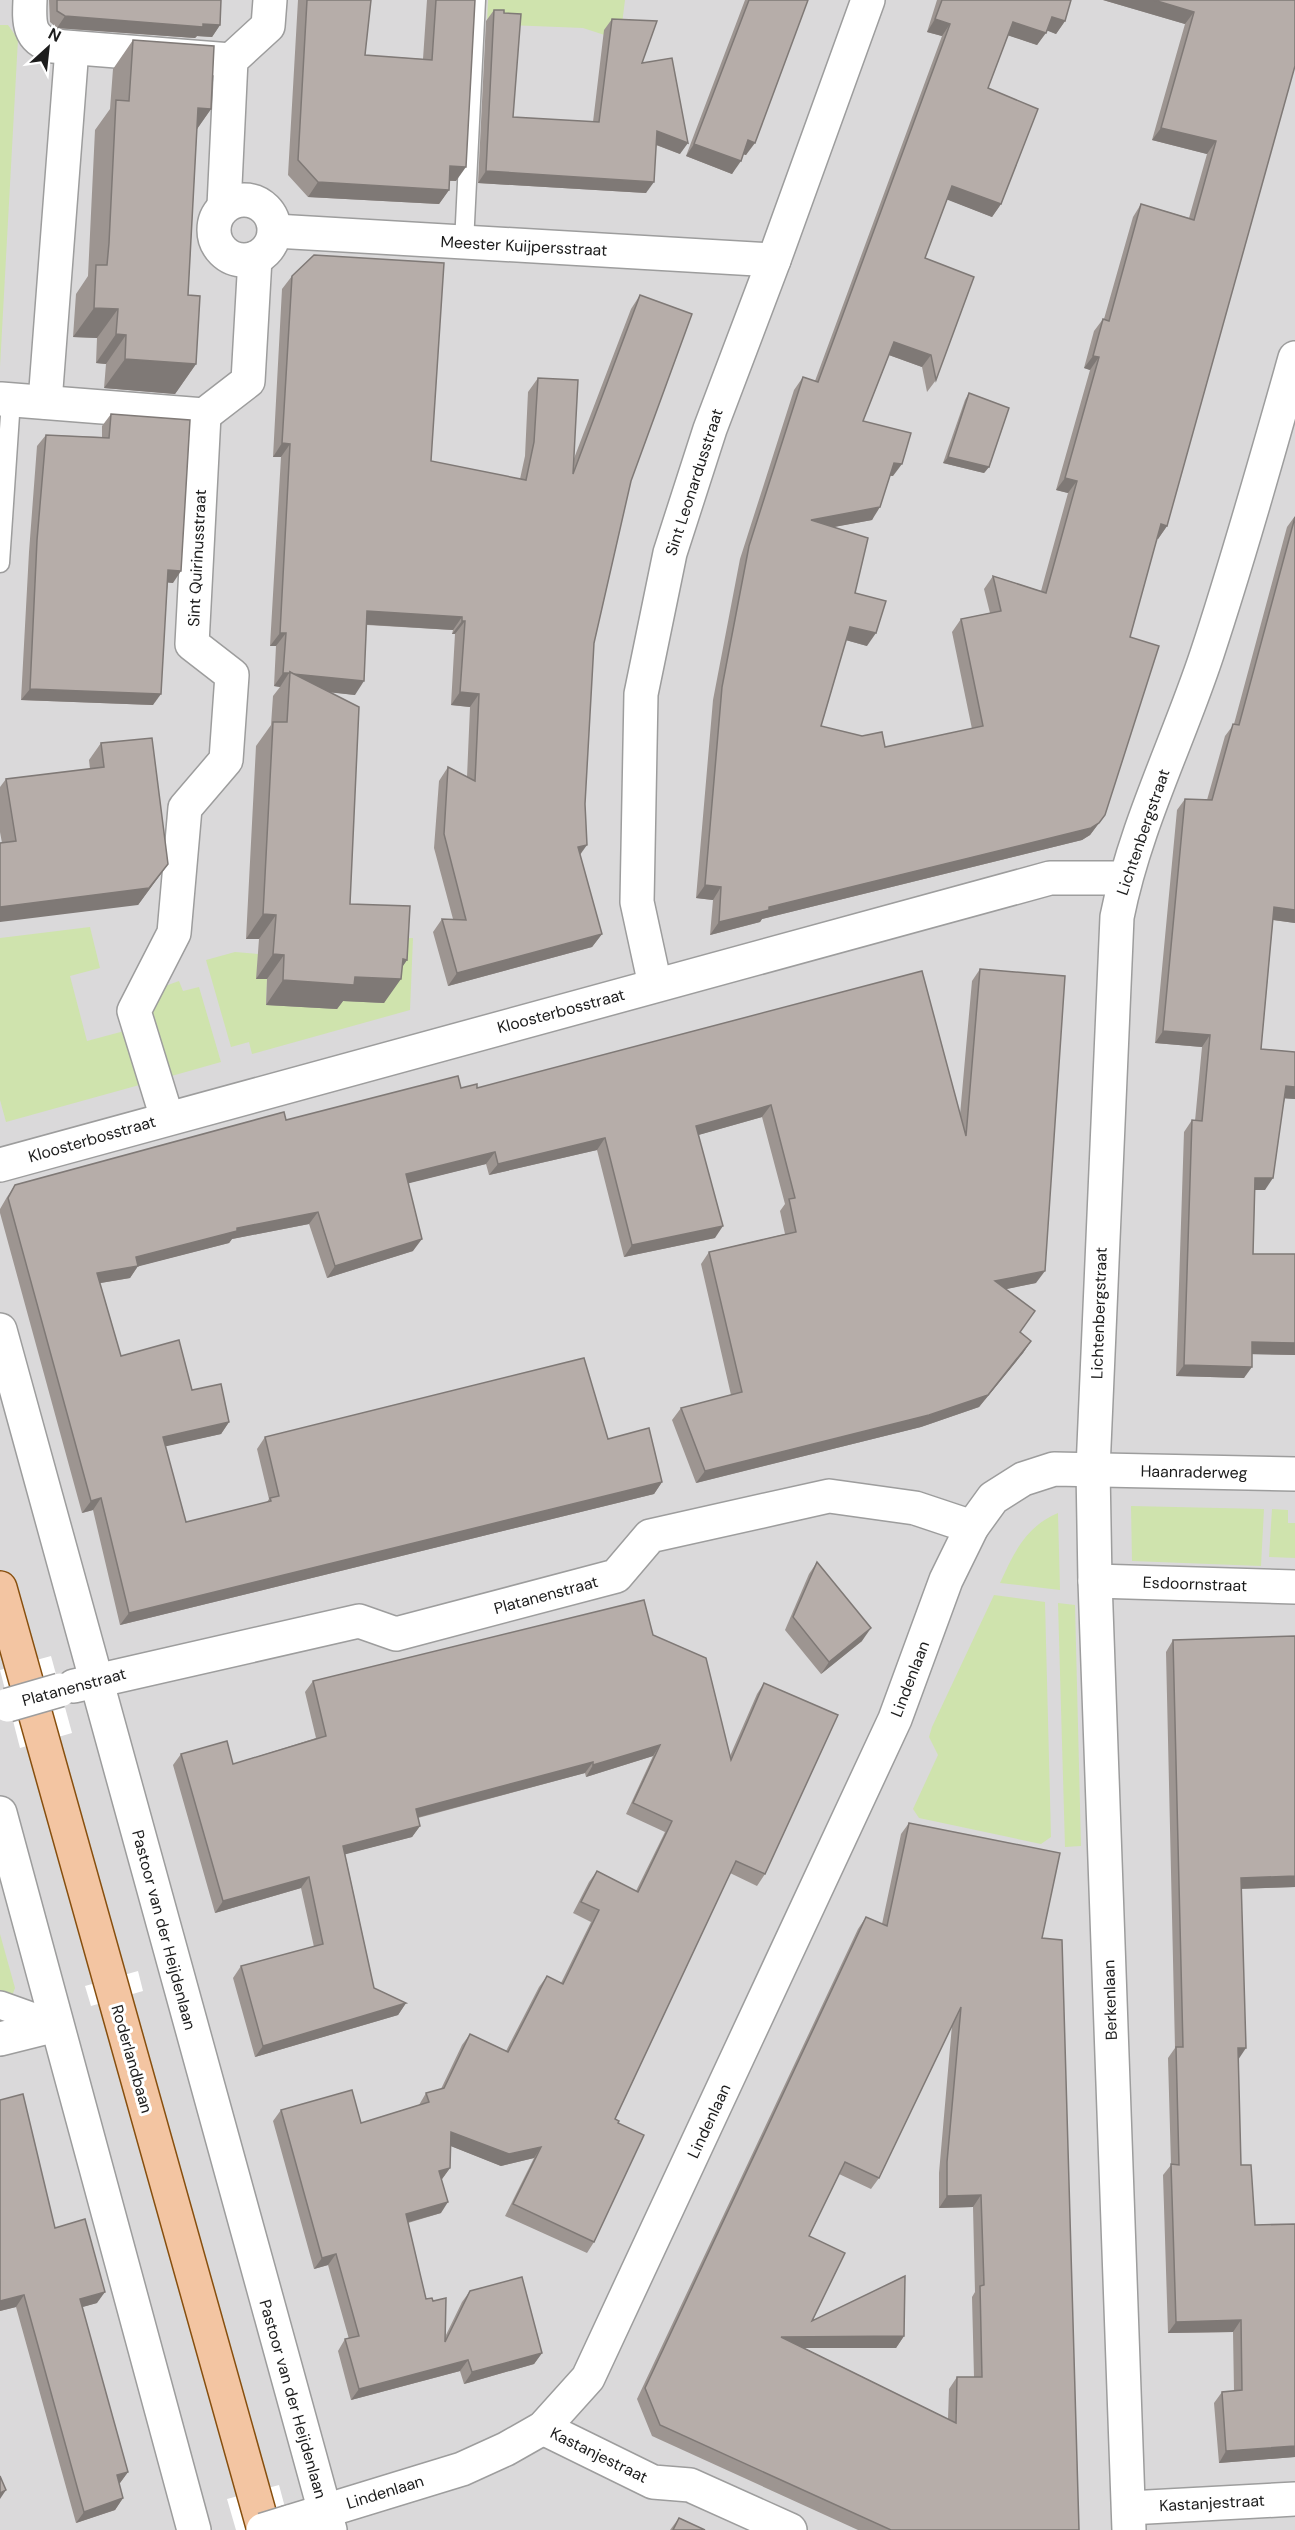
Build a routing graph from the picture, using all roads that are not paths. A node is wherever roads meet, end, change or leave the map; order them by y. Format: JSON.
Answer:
{"nodes":[{"id":1,"x":30,"y":0,"type":"edge"},
{"id":2,"x":270,"y":0,"type":"edge"},
{"id":3,"x":476,"y":0,"type":"edge"},
{"id":4,"x":868,"y":0,"type":"edge"},
{"id":5,"x":72,"y":48,"type":"junction"},
{"id":6,"x":231,"y":60,"type":"junction"},
{"id":7,"x":224,"y":206,"type":"junction"},
{"id":8,"x":275,"y":231,"type":"junction"},
{"id":9,"x":464,"y":243,"type":"junction"},
{"id":10,"x":255,"y":258,"type":"junction"},
{"id":11,"x":774,"y":260,"type":"junction"},
{"id":12,"x":1295,"y":358,"type":"edge"},
{"id":13,"x":6,"y":400,"type":"edge"},
{"id":14,"x":45,"y":402,"type":"junction"},
{"id":15,"x":204,"y":415,"type":"junction"},
{"id":16,"x":0,"y":563,"type":"edge"},
{"id":17,"x":1124,"y":878,"type":"junction"},
{"id":18,"x":655,"y":985,"type":"junction"},
{"id":19,"x":168,"y":1118,"type":"junction"},
{"id":20,"x":0,"y":1165,"type":"edge"},
{"id":21,"x":0,"y":1330,"type":"edge"},
{"id":22,"x":1093,"y":1469,"type":"junction"},
{"id":23,"x":1295,"y":1474,"type":"edge"},
{"id":24,"x":972,"y":1527,"type":"junction"},
{"id":25,"x":1095,"y":1581,"type":"junction"},
{"id":26,"x":1295,"y":1587,"type":"edge"},
{"id":27,"x":0,"y":1588,"type":"edge"},
{"id":28,"x":96,"y":1680,"type":"junction"},
{"id":29,"x":4,"y":1706,"type":"edge"},
{"id":30,"x":0,"y":1813,"type":"edge"},
{"id":31,"x":0,"y":2005,"type":"edge"},
{"id":32,"x":56,"y":2025,"type":"junction"},
{"id":33,"x":0,"y":2039,"type":"edge"},
{"id":34,"x":543,"y":2428,"type":"junction"},
{"id":35,"x":1295,"y":2499,"type":"edge"},
{"id":36,"x":1129,"y":2519,"type":"edge"},
{"id":37,"x":327,"y":2520,"type":"edge"},
{"id":38,"x":272,"y":2527,"type":"edge"},
{"id":39,"x":194,"y":2530,"type":"edge"},
{"id":40,"x":790,"y":2530,"type":"edge"}],
"edges":[{"from":1,"to":5,"type":"street"},
{"from":2,"to":6,"type":"street"},
{"from":3,"to":9,"type":"lane"},
{"from":4,"to":11,"type":"street","name":"Sint Leonardusstraat"},
{"from":5,"to":6,"type":"street"},
{"from":5,"to":14,"type":"street"},
{"from":6,"to":7,"type":"street"},
{"from":7,"to":8,"type":"street"},
{"from":7,"to":10,"type":"street"},
{"from":8,"to":9,"type":"street","name":"Meester Kuijpersstraat"},
{"from":8,"to":10,"type":"street"},
{"from":9,"to":11,"type":"street","name":"Meester Kuijpersstraat"},
{"from":10,"to":15,"type":"street"},
{"from":11,"to":18,"type":"street","name":"Sint Leonardusstraat"},
{"from":12,"to":17,"type":"street","name":"Lichtenbergstraat"},
{"from":13,"to":14,"type":"street"},
{"from":13,"to":16,"type":"lane"},
{"from":14,"to":15,"type":"street"},
{"from":15,"to":19,"type":"street","name":"Sint Quirinusstraat"},
{"from":17,"to":18,"type":"street","name":"Kloosterbosstraat"},
{"from":17,"to":22,"type":"street","name":"Lichtenbergstraat"},
{"from":18,"to":19,"type":"street","name":"Kloosterbosstraat"},
{"from":19,"to":20,"type":"street","name":"Kloosterbosstraat"},
{"from":21,"to":28,"type":"street","name":"Pastoor van der Heijdenlaan"},
{"from":22,"to":23,"type":"street","name":"Haanraderweg"},
{"from":22,"to":24,"type":"street"},
{"from":22,"to":25,"type":"street","name":"Berkenlaan"},
{"from":24,"to":28,"type":"street","name":"Platanenstraat"},
{"from":24,"to":34,"type":"street","name":"Lindenlaan"},
{"from":25,"to":26,"type":"street","name":"Esdoornstraat"},
{"from":25,"to":36,"type":"street","name":"Berkenlaan"},
{"from":27,"to":38,"type":"main road","name":"Roderlandbaan"},
{"from":28,"to":29,"type":"street","name":"Platanenstraat","bridge":true},
{"from":28,"to":37,"type":"street","name":"Pastoor van der Heijdenlaan"},
{"from":30,"to":32,"type":"street"},
{"from":31,"to":32,"type":"street"},
{"from":32,"to":33,"type":"street"},
{"from":32,"to":39,"type":"street"},
{"from":34,"to":37,"type":"street","name":"Lindenlaan"},
{"from":34,"to":40,"type":"street","name":"Kastanjestraat"},
{"from":35,"to":36,"type":"street","name":"Kastanjestraat"},
{"from":37,"to":38,"type":"street","name":"Lindenlaan"}]}
